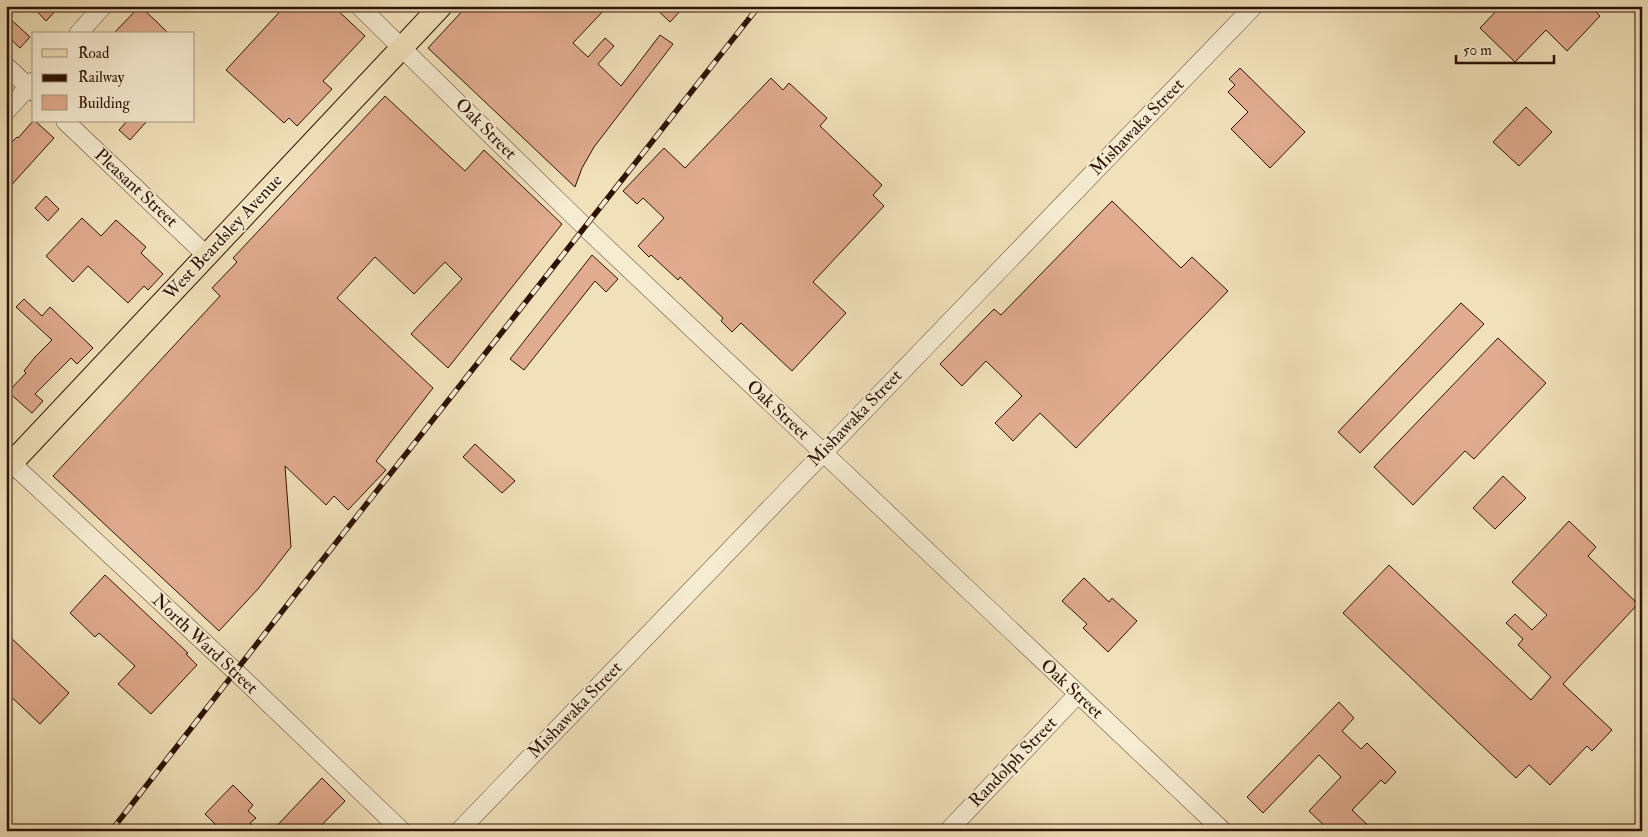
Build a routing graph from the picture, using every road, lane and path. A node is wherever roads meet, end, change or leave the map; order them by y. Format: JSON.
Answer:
{"nodes":[{"id":1,"x":103,"y":6,"type":"edge"},
{"id":2,"x":359,"y":6,"type":"edge"},
{"id":3,"x":441,"y":6,"type":"edge"},
{"id":4,"x":1254,"y":6,"type":"edge"},
{"id":5,"x":80,"y":32,"type":"edge"},
{"id":6,"x":403,"y":47,"type":"junction"},
{"id":7,"x":6,"y":66,"type":"edge"},
{"id":8,"x":32,"y":87,"type":"edge"},
{"id":9,"x":6,"y":111,"type":"edge"},
{"id":10,"x":65,"y":122,"type":"edge"},
{"id":11,"x":206,"y":255,"type":"junction"},
{"id":12,"x":822,"y":452,"type":"junction"},
{"id":13,"x":8,"y":463,"type":"edge"},
{"id":14,"x":1078,"y":694,"type":"junction"},
{"id":15,"x":402,"y":831,"type":"edge"},
{"id":16,"x":459,"y":831,"type":"edge"},
{"id":17,"x":948,"y":831,"type":"edge"},
{"id":18,"x":1223,"y":831,"type":"edge"}],
"edges":[{"from":1,"to":5,"type":"street"},
{"from":2,"to":6,"type":"street","name":"Oak Street"},
{"from":3,"to":6,"type":"main road","name":"West Beardsley Avenue"},
{"from":4,"to":12,"type":"street","name":"Mishawaka Street"},
{"from":6,"to":11,"type":"main road","name":"West Beardsley Avenue"},
{"from":6,"to":12,"type":"street","name":"Oak Street"},
{"from":7,"to":8,"type":"street"},
{"from":8,"to":9,"type":"street"},
{"from":10,"to":11,"type":"street","name":"Pleasant Street"},
{"from":11,"to":13,"type":"main road","name":"West Beardsley Avenue"},
{"from":12,"to":14,"type":"street","name":"Oak Street"},
{"from":12,"to":16,"type":"street","name":"Mishawaka Street"},
{"from":13,"to":15,"type":"street","name":"North Ward Street"},
{"from":14,"to":17,"type":"street","name":"Randolph Street"},
{"from":14,"to":18,"type":"street","name":"Oak Street"}]}
